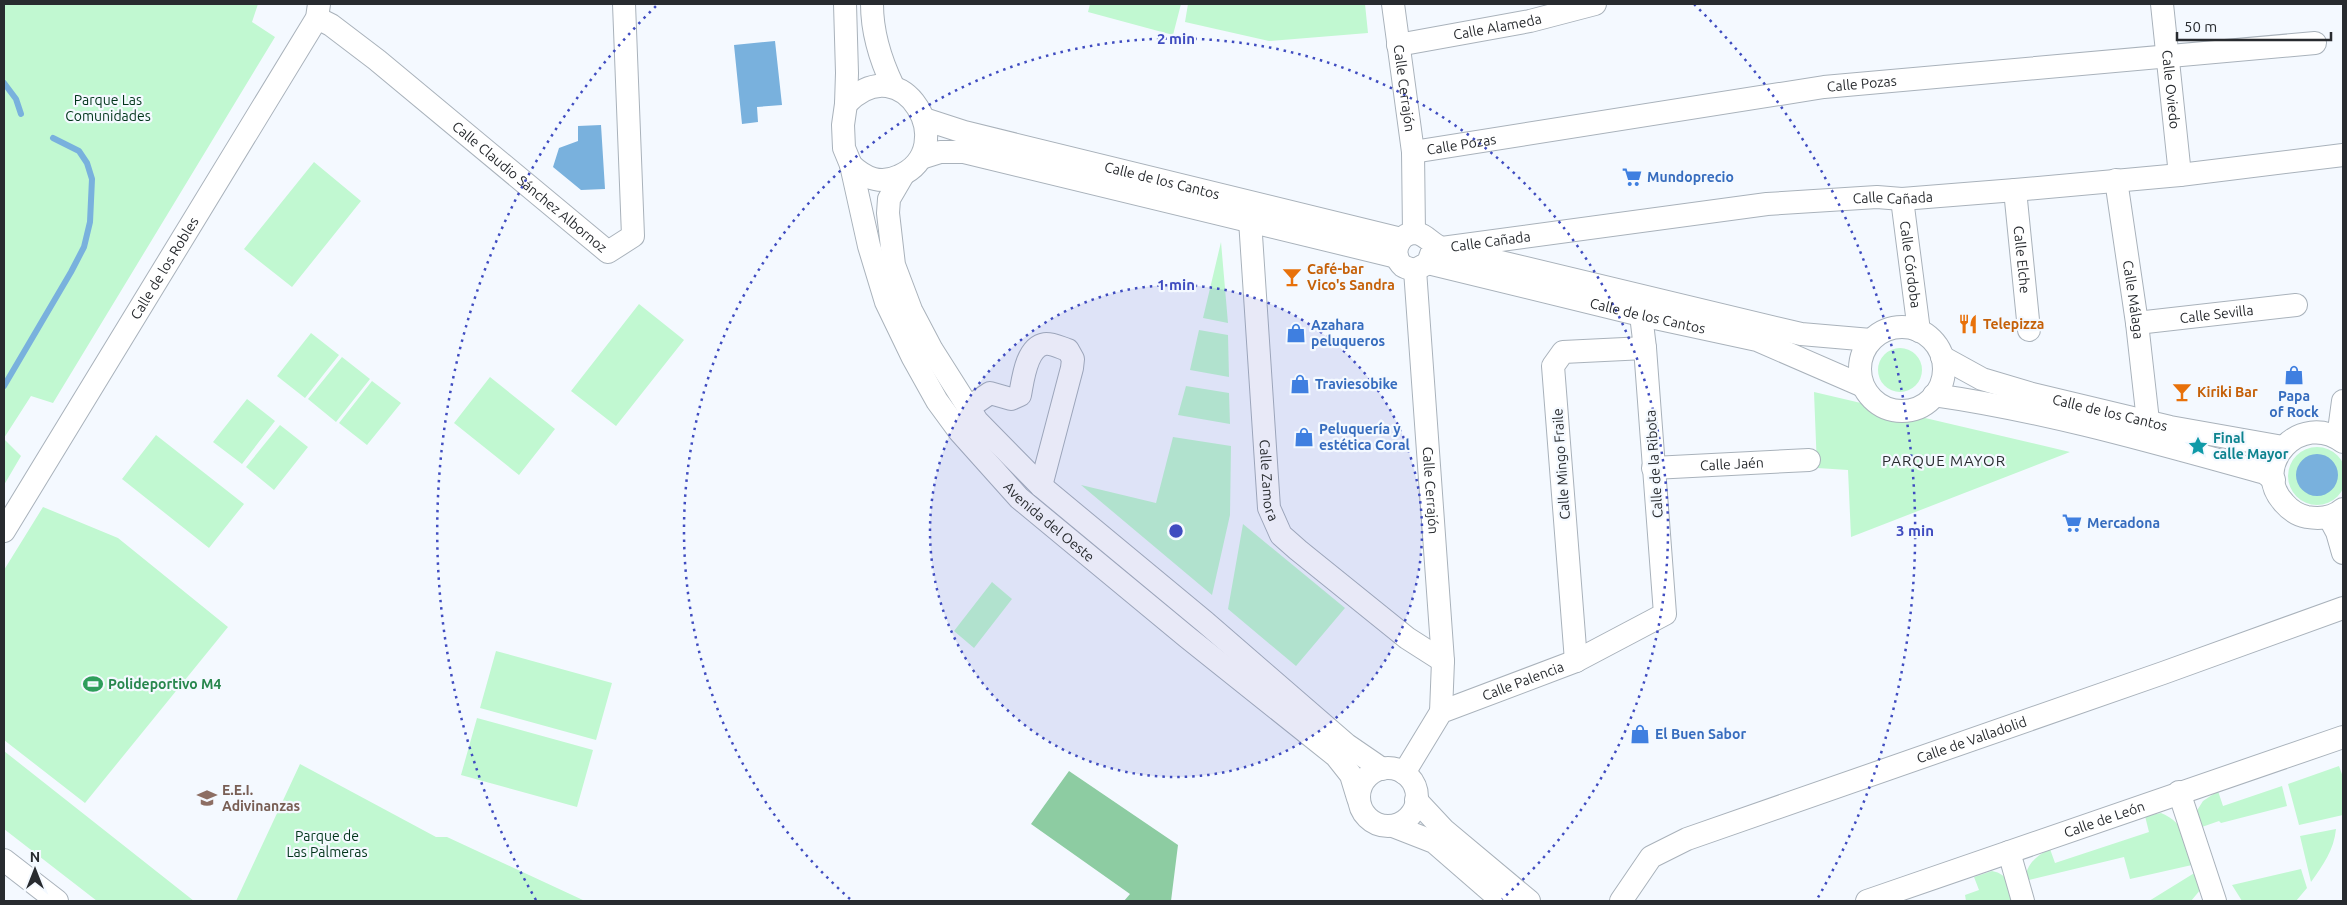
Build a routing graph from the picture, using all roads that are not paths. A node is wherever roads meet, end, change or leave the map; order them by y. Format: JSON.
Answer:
{"nodes":[{"id":1,"x":624,"y":4,"type":"edge"},
{"id":2,"x":845,"y":4,"type":"edge"},
{"id":3,"x":872,"y":4,"type":"edge"},
{"id":4,"x":1393,"y":4,"type":"edge"},
{"id":5,"x":1595,"y":4,"type":"edge"},
{"id":6,"x":2162,"y":4,"type":"edge"},
{"id":7,"x":318,"y":11,"type":"edge"},
{"id":8,"x":1529,"y":12,"type":"edge"},
{"id":9,"x":2315,"y":43,"type":"dead end"},
{"id":10,"x":1398,"y":45,"type":"junction"},
{"id":11,"x":2166,"y":57,"type":"junction"},
{"id":12,"x":892,"y":86,"type":"junction"},
{"id":13,"x":846,"y":104,"type":"junction"},
{"id":14,"x":924,"y":119,"type":"junction"},
{"id":15,"x":1413,"y":152,"type":"junction"},
{"id":16,"x":2343,"y":155,"type":"edge"},
{"id":17,"x":921,"y":158,"type":"junction"},
{"id":18,"x":851,"y":165,"type":"junction"},
{"id":19,"x":903,"y":175,"type":"junction"},
{"id":20,"x":2180,"y":175,"type":"junction"},
{"id":21,"x":2116,"y":180,"type":"junction"},
{"id":22,"x":2015,"y":190,"type":"junction"},
{"id":23,"x":1902,"y":198,"type":"junction"},
{"id":24,"x":1250,"y":220,"type":"junction"},
{"id":25,"x":1404,"y":243,"type":"junction"},
{"id":26,"x":1430,"y":257,"type":"junction"},
{"id":27,"x":2296,"y":305,"type":"dead end"},
{"id":28,"x":1641,"y":315,"type":"junction"},
{"id":29,"x":2137,"y":323,"type":"junction"},
{"id":30,"x":2029,"y":330,"type":"dead end"},
{"id":31,"x":1919,"y":331,"type":"junction"},
{"id":32,"x":1871,"y":340,"type":"junction"},
{"id":33,"x":1645,"y":348,"type":"junction"},
{"id":34,"x":1942,"y":358,"type":"junction"},
{"id":35,"x":1863,"y":386,"type":"junction"},
{"id":36,"x":1934,"y":395,"type":"junction"},
{"id":37,"x":2343,"y":401,"type":"edge"},
{"id":38,"x":968,"y":408,"type":"junction"},
{"id":39,"x":2148,"y":421,"type":"junction"},
{"id":40,"x":2341,"y":440,"type":"edge"},
{"id":41,"x":2283,"y":447,"type":"junction"},
{"id":42,"x":1809,"y":460,"type":"dead end"},
{"id":43,"x":1653,"y":468,"type":"junction"},
{"id":44,"x":2274,"y":480,"type":"junction"},
{"id":45,"x":1041,"y":486,"type":"junction"},
{"id":46,"x":2336,"y":513,"type":"edge"},
{"id":47,"x":4,"y":531,"type":"edge"},
{"id":48,"x":2343,"y":553,"type":"edge"},
{"id":49,"x":2343,"y":608,"type":"edge"},
{"id":50,"x":1665,"y":614,"type":"joint"},
{"id":51,"x":1443,"y":661,"type":"junction"},
{"id":52,"x":1576,"y":661,"type":"junction"},
{"id":53,"x":1441,"y":712,"type":"junction"},
{"id":54,"x":2343,"y":737,"type":"edge"},
{"id":55,"x":1382,"y":768,"type":"junction"},
{"id":56,"x":1404,"y":773,"type":"junction"},
{"id":57,"x":2179,"y":792,"type":"junction"},
{"id":58,"x":1358,"y":798,"type":"junction"},
{"id":59,"x":1416,"y":800,"type":"junction"},
{"id":60,"x":1393,"y":826,"type":"junction"},
{"id":61,"x":2009,"y":852,"type":"junction"},
{"id":62,"x":4,"y":860,"type":"edge"},
{"id":63,"x":57,"y":901,"type":"edge"},
{"id":64,"x":1502,"y":901,"type":"edge"},
{"id":65,"x":1529,"y":901,"type":"edge"},
{"id":66,"x":1621,"y":901,"type":"edge"},
{"id":67,"x":1867,"y":901,"type":"edge"},
{"id":68,"x":2023,"y":901,"type":"edge"},
{"id":69,"x":2215,"y":901,"type":"edge"}],
"edges":[{"from":1,"to":7,"type":"street","name":"Calle Claudio Sánchez Albornoz"},
{"from":2,"to":13,"type":"street"},
{"from":3,"to":12,"type":"street"},
{"from":4,"to":10,"type":"street","name":"Calle Cerrajón"},
{"from":5,"to":8,"type":"street","name":"Calle Alameda"},
{"from":6,"to":11,"type":"street","name":"Calle Oviedo"},
{"from":7,"to":47,"type":"street","name":"Calle de los Robles"},
{"from":8,"to":10,"type":"street","name":"Calle Alameda"},
{"from":9,"to":11,"type":"street","name":"Calle Pozas"},
{"from":10,"to":15,"type":"street","name":"Calle Cerrajón"},
{"from":11,"to":15,"type":"street","name":"Calle Pozas"},
{"from":11,"to":20,"type":"street","name":"Calle Oviedo"},
{"from":12,"to":13,"type":"street"},
{"from":12,"to":14,"type":"street"},
{"from":13,"to":18,"type":"street"},
{"from":14,"to":17,"type":"street"},
{"from":14,"to":25,"type":"street","name":"Calle de los Cantos"},
{"from":15,"to":25,"type":"street","name":"Calle Cerrajón"},
{"from":16,"to":20,"type":"street","name":"Calle Cañada"},
{"from":17,"to":19,"type":"street"},
{"from":17,"to":24,"type":"street","name":"Calle de los Cantos"},
{"from":18,"to":19,"type":"street"},
{"from":18,"to":58,"type":"street","name":"Avenida del Oeste"},
{"from":19,"to":38,"type":"street","name":"Avenida del Oeste"},
{"from":20,"to":21,"type":"street","name":"Calle Cañada"},
{"from":21,"to":22,"type":"street","name":"Calle Cañada"},
{"from":21,"to":29,"type":"street","name":"Calle Málaga"},
{"from":22,"to":23,"type":"street","name":"Calle Cañada"},
{"from":22,"to":30,"type":"street","name":"Calle Elche"},
{"from":23,"to":26,"type":"street","name":"Calle Cañada"},
{"from":23,"to":31,"type":"street","name":"Calle Córdoba"},
{"from":24,"to":25,"type":"street","name":"Calle de los Cantos"},
{"from":24,"to":51,"type":"street","name":"Calle Zamora"},
{"from":25,"to":26,"type":"street"},
{"from":25,"to":26,"type":"street"},
{"from":26,"to":28,"type":"street","name":"Calle de los Cantos"},
{"from":26,"to":32,"type":"street","name":"Calle de los Cantos"},
{"from":26,"to":51,"type":"street","name":"Calle Cerrajón"},
{"from":27,"to":29,"type":"street","name":"Calle Sevilla"},
{"from":28,"to":33,"type":"street","name":"Calle de la Ribota"},
{"from":28,"to":35,"type":"street","name":"Calle de los Cantos"},
{"from":29,"to":39,"type":"street","name":"Calle Málaga"},
{"from":31,"to":32,"type":"street"},
{"from":31,"to":34,"type":"street"},
{"from":32,"to":35,"type":"street"},
{"from":33,"to":43,"type":"street","name":"Calle de la Ribota"},
{"from":33,"to":52,"type":"street","name":"Calle Mingo Fraile"},
{"from":34,"to":36,"type":"street"},
{"from":34,"to":39,"type":"street","name":"Calle de los Cantos"},
{"from":35,"to":36,"type":"street"},
{"from":36,"to":44,"type":"street","name":"Calle de los Cantos"},
{"from":37,"to":40,"type":"street"},
{"from":38,"to":45,"type":"street","name":"Avenida del Oeste"},
{"from":38,"to":45,"type":"street","name":"Avenida del Oeste"},
{"from":39,"to":41,"type":"street","name":"Calle de los Cantos"},
{"from":40,"to":41,"type":"street"},
{"from":41,"to":44,"type":"street"},
{"from":42,"to":43,"type":"street","name":"Calle Jaén"},
{"from":43,"to":50,"type":"street","name":"Calle de la Ribota"},
{"from":44,"to":46,"type":"street"},
{"from":45,"to":55,"type":"street","name":"Avenida del Oeste"},
{"from":46,"to":48,"type":"street"},
{"from":49,"to":66,"type":"street","name":"Calle de Valladolid"},
{"from":50,"to":52,"type":"street","name":"Calle Palencia"},
{"from":51,"to":53,"type":"street","name":"Calle Cerrajón"},
{"from":52,"to":53,"type":"street","name":"Calle Palencia"},
{"from":53,"to":56,"type":"street"},
{"from":54,"to":57,"type":"street","name":"Calle de León"},
{"from":55,"to":56,"type":"street"},
{"from":55,"to":58,"type":"street"},
{"from":56,"to":59,"type":"street"},
{"from":57,"to":61,"type":"street","name":"Calle de León"},
{"from":57,"to":69,"type":"street"},
{"from":58,"to":60,"type":"street"},
{"from":59,"to":60,"type":"street"},
{"from":59,"to":65,"type":"street"},
{"from":60,"to":64,"type":"street"},
{"from":61,"to":67,"type":"street","name":"Calle de León"},
{"from":61,"to":68,"type":"street"},
{"from":62,"to":63,"type":"street"}]}
